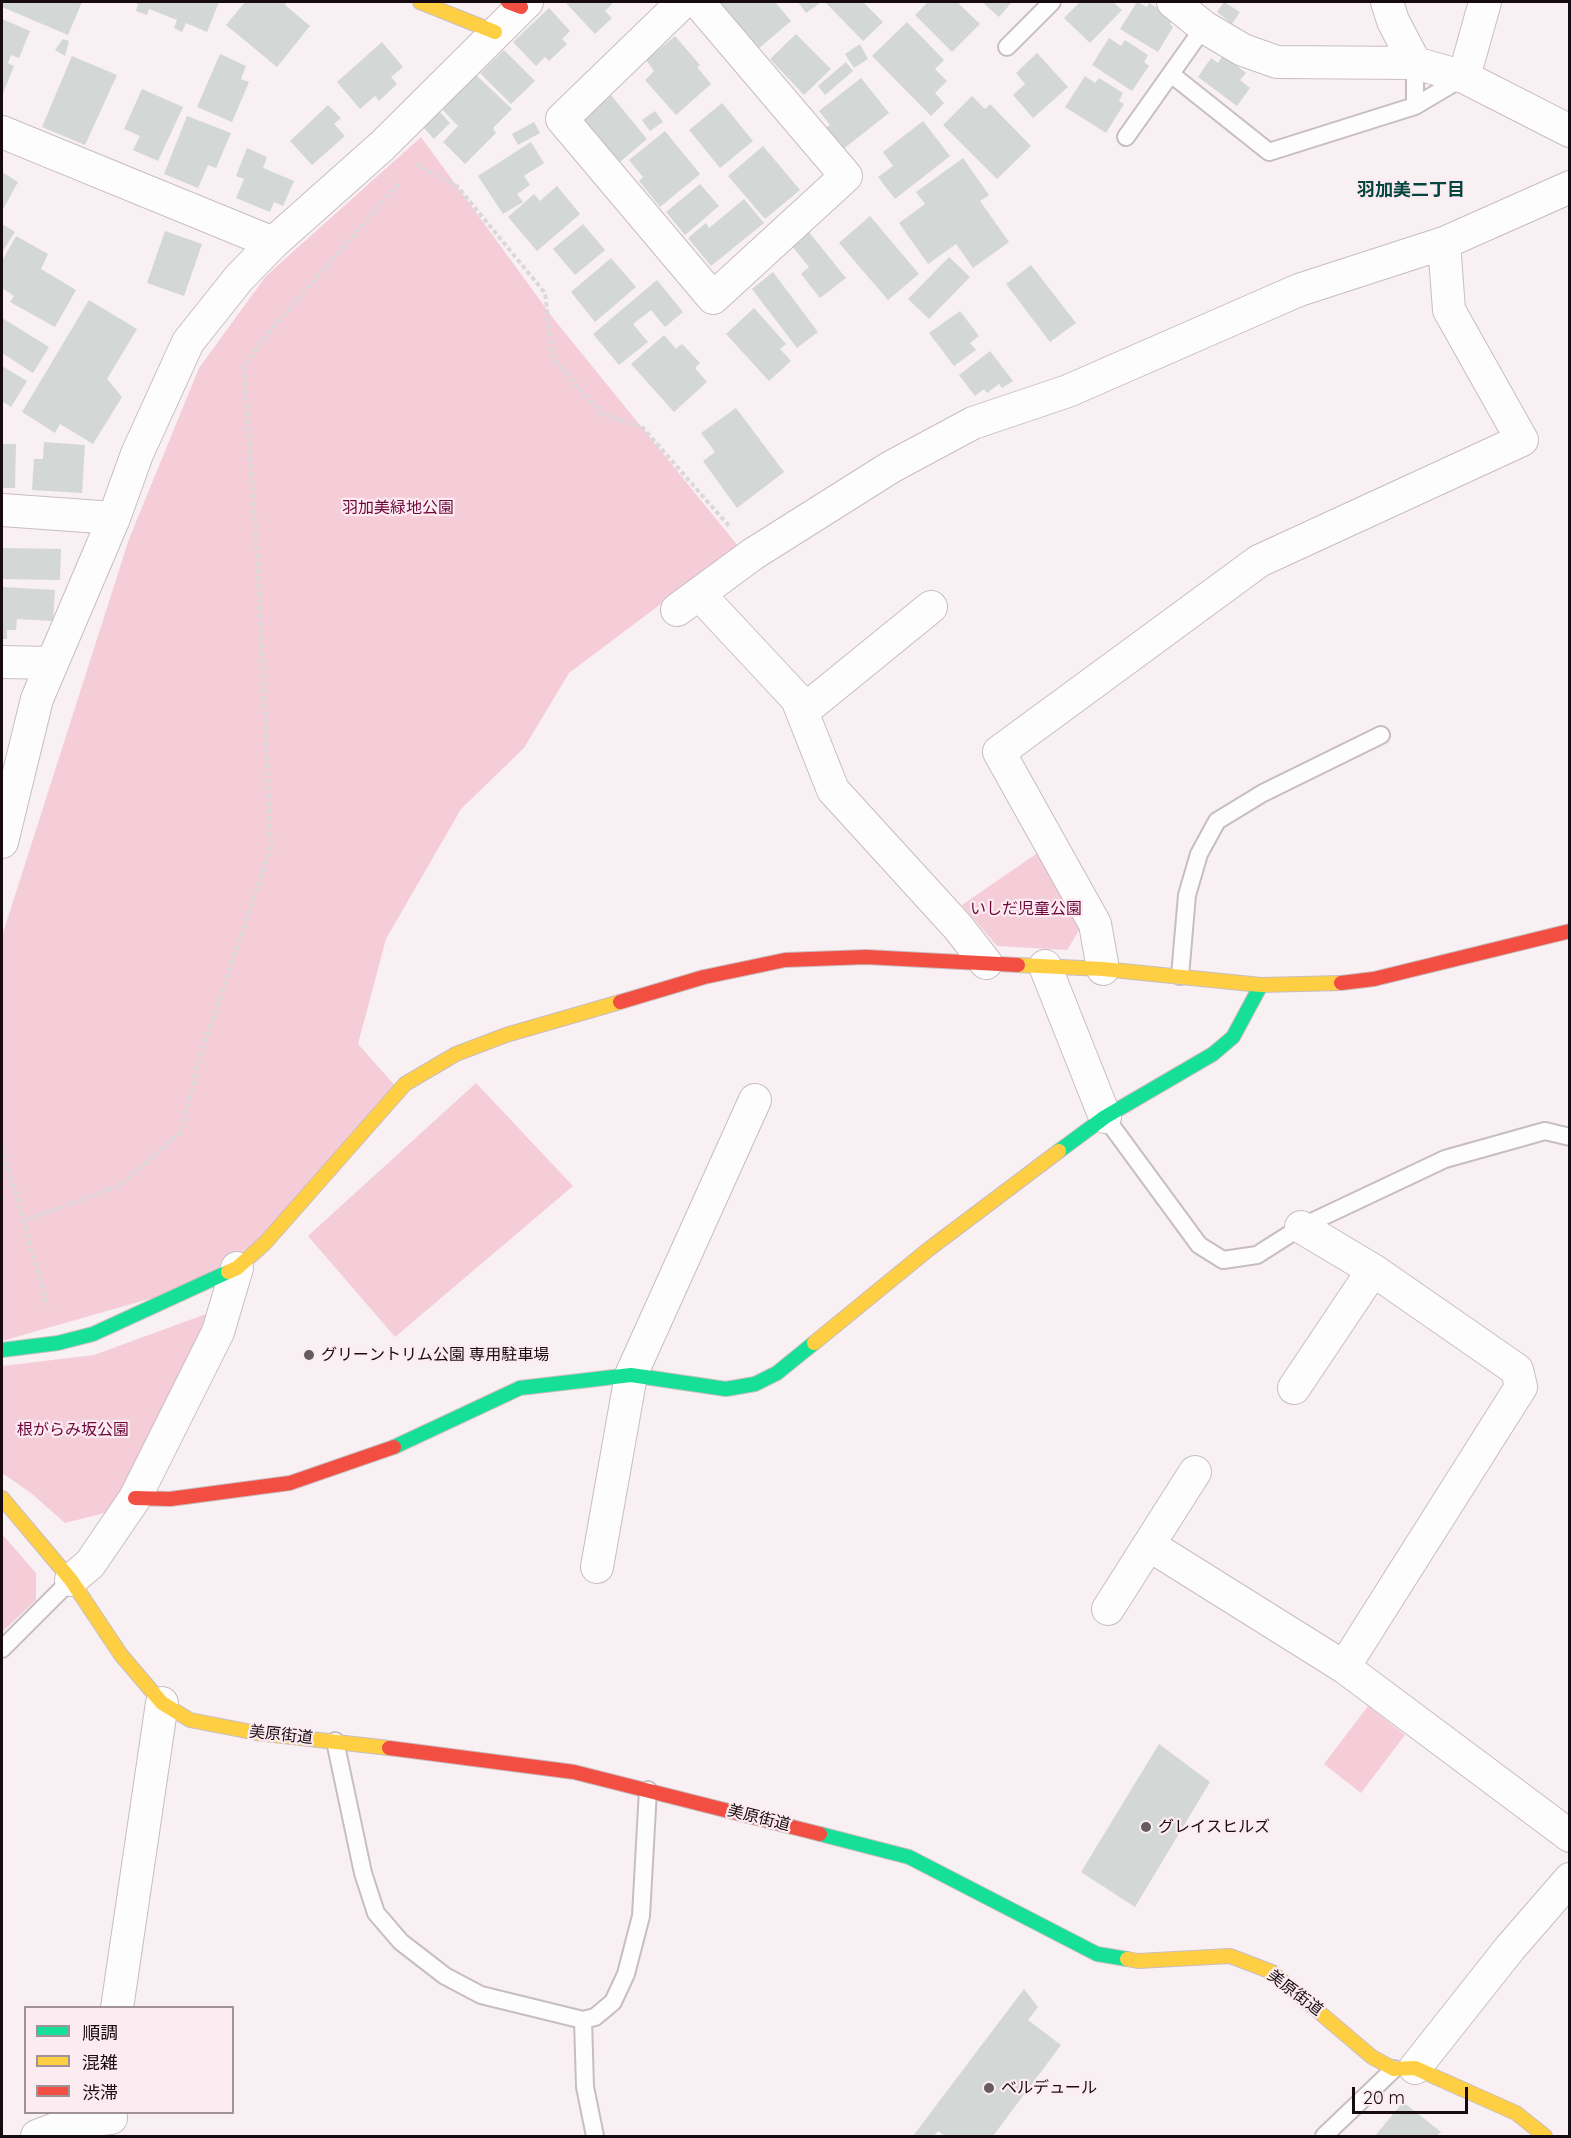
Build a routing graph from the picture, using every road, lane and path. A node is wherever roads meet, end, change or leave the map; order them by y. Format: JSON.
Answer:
{"nodes":[{"id":1,"x":420,"y":2,"type":"edge"},
{"id":2,"x":683,"y":2,"type":"edge"},
{"id":3,"x":698,"y":2,"type":"edge"},
{"id":4,"x":1052,"y":2,"type":"edge"},
{"id":5,"x":1173,"y":2,"type":"edge"},
{"id":6,"x":1387,"y":2,"type":"edge"},
{"id":7,"x":1485,"y":2,"type":"edge"},
{"id":8,"x":518,"y":3,"type":"edge"},
{"id":9,"x":1204,"y":27,"type":"junction"},
{"id":10,"x":495,"y":32,"type":"junction"},
{"id":11,"x":1007,"y":47,"type":"dead end"},
{"id":12,"x":1415,"y":63,"type":"junction"},
{"id":13,"x":1171,"y":74,"type":"junction"},
{"id":14,"x":1464,"y":77,"type":"junction"},
{"id":15,"x":1415,"y":106,"type":"junction"},
{"id":16,"x":1569,"y":131,"type":"edge"},
{"id":17,"x":2,"y":132,"type":"edge"},
{"id":18,"x":1126,"y":137,"type":"dead end"},
{"id":19,"x":382,"y":146,"type":"junction"},
{"id":20,"x":415,"y":164,"type":"junction"},
{"id":21,"x":408,"y":173,"type":"dead end"},
{"id":22,"x":400,"y":181,"type":"dead end"},
{"id":23,"x":1569,"y":187,"type":"edge"},
{"id":24,"x":273,"y":243,"type":"junction"},
{"id":25,"x":1443,"y":243,"type":"junction"},
{"id":26,"x":2,"y":510,"type":"edge"},
{"id":27,"x":114,"y":518,"type":"junction"},
{"id":28,"x":753,"y":554,"type":"junction"},
{"id":29,"x":931,"y":607,"type":"dead end"},
{"id":30,"x":2,"y":662,"type":"edge"},
{"id":31,"x":51,"y":663,"type":"junction"},
{"id":32,"x":802,"y":712,"type":"junction"},
{"id":33,"x":1381,"y":735,"type":"dead end"},
{"id":34,"x":2,"y":842,"type":"edge"},
{"id":35,"x":1569,"y":932,"type":"edge"},
{"id":36,"x":986,"y":963,"type":"junction"},
{"id":37,"x":1045,"y":966,"type":"junction"},
{"id":38,"x":1104,"y":969,"type":"junction"},
{"id":39,"x":1180,"y":976,"type":"junction"},
{"id":40,"x":1261,"y":985,"type":"junction"},
{"id":41,"x":755,"y":1100,"type":"dead end"},
{"id":42,"x":1105,"y":1117,"type":"junction"},
{"id":43,"x":1569,"y":1137,"type":"edge"},
{"id":44,"x":2,"y":1147,"type":"edge"},
{"id":45,"x":23,"y":1221,"type":"junction"},
{"id":46,"x":1301,"y":1227,"type":"junction"},
{"id":47,"x":237,"y":1268,"type":"junction"},
{"id":48,"x":1373,"y":1270,"type":"junction"},
{"id":49,"x":58,"y":1343,"type":"junction"},
{"id":50,"x":2,"y":1350,"type":"edge"},
{"id":51,"x":631,"y":1376,"type":"junction"},
{"id":52,"x":1294,"y":1388,"type":"dead end"},
{"id":53,"x":1196,"y":1472,"type":"dead end"},
{"id":54,"x":2,"y":1498,"type":"edge"},
{"id":55,"x":135,"y":1498,"type":"junction"},
{"id":56,"x":1149,"y":1545,"type":"junction"},
{"id":57,"x":597,"y":1567,"type":"dead end"},
{"id":58,"x":70,"y":1580,"type":"junction"},
{"id":59,"x":1108,"y":1609,"type":"dead end"},
{"id":60,"x":2,"y":1649,"type":"edge"},
{"id":61,"x":1344,"y":1667,"type":"junction"},
{"id":62,"x":162,"y":1703,"type":"junction"},
{"id":63,"x":335,"y":1741,"type":"junction"},
{"id":64,"x":648,"y":1790,"type":"junction"},
{"id":65,"x":1569,"y":1836,"type":"edge"},
{"id":66,"x":1569,"y":1879,"type":"edge"},
{"id":67,"x":117,"y":2006,"type":"edge"},
{"id":68,"x":583,"y":2020,"type":"junction"},
{"id":69,"x":1404,"y":2068,"type":"junction"},
{"id":70,"x":112,"y":2122,"type":"edge"},
{"id":71,"x":37,"y":2136,"type":"edge"},
{"id":72,"x":596,"y":2136,"type":"edge"},
{"id":73,"x":1324,"y":2136,"type":"edge"},
{"id":74,"x":1545,"y":2136,"type":"edge"}],
"edges":[{"from":1,"to":10,"type":"street"},
{"from":2,"to":3,"type":"street"},
{"from":4,"to":11,"type":"lane"},
{"from":5,"to":9,"type":"street"},
{"from":6,"to":12,"type":"street"},
{"from":7,"to":14,"type":"street"},
{"from":8,"to":10,"type":"street"},
{"from":9,"to":12,"type":"street"},
{"from":9,"to":13,"type":"lane"},
{"from":10,"to":19,"type":"street"},
{"from":12,"to":14,"type":"street"},
{"from":12,"to":15,"type":"lane"},
{"from":13,"to":15,"type":"lane"},
{"from":13,"to":18,"type":"lane"},
{"from":14,"to":15,"type":"lane"},
{"from":14,"to":16,"type":"street"},
{"from":17,"to":24,"type":"street"},
{"from":19,"to":20,"type":"path"},
{"from":19,"to":24,"type":"street"},
{"from":20,"to":21,"type":"path"},
{"from":20,"to":28,"type":"path"},
{"from":22,"to":45,"type":"path"},
{"from":23,"to":25,"type":"street"},
{"from":24,"to":27,"type":"street"},
{"from":25,"to":28,"type":"street"},
{"from":25,"to":38,"type":"street"},
{"from":26,"to":27,"type":"street"},
{"from":27,"to":31,"type":"street"},
{"from":28,"to":32,"type":"street"},
{"from":29,"to":32,"type":"street"},
{"from":30,"to":31,"type":"street"},
{"from":31,"to":34,"type":"street"},
{"from":32,"to":36,"type":"street"},
{"from":33,"to":39,"type":"lane"},
{"from":35,"to":40,"type":"street"},
{"from":36,"to":37,"type":"street"},
{"from":36,"to":47,"type":"street"},
{"from":37,"to":38,"type":"street"},
{"from":37,"to":42,"type":"street"},
{"from":38,"to":39,"type":"street"},
{"from":39,"to":40,"type":"street"},
{"from":40,"to":42,"type":"street"},
{"from":41,"to":51,"type":"street"},
{"from":42,"to":46,"type":"lane"},
{"from":42,"to":51,"type":"street"},
{"from":43,"to":46,"type":"lane"},
{"from":44,"to":45,"type":"path"},
{"from":45,"to":49,"type":"path"},
{"from":46,"to":48,"type":"street"},
{"from":47,"to":49,"type":"street"},
{"from":47,"to":55,"type":"street"},
{"from":48,"to":52,"type":"street"},
{"from":48,"to":61,"type":"street"},
{"from":49,"to":50,"type":"street"},
{"from":51,"to":55,"type":"street"},
{"from":51,"to":57,"type":"street"},
{"from":53,"to":56,"type":"street"},
{"from":54,"to":58,"type":"street","name":"美原街道"},
{"from":55,"to":58,"type":"street"},
{"from":56,"to":59,"type":"street"},
{"from":56,"to":61,"type":"street"},
{"from":58,"to":60,"type":"lane"},
{"from":58,"to":62,"type":"street","name":"美原街道"},
{"from":61,"to":65,"type":"street"},
{"from":62,"to":63,"type":"street","name":"美原街道"},
{"from":62,"to":67,"type":"street"},
{"from":63,"to":64,"type":"street","name":"美原街道"},
{"from":63,"to":68,"type":"lane"},
{"from":64,"to":68,"type":"lane"},
{"from":64,"to":69,"type":"street","name":"美原街道"},
{"from":66,"to":69,"type":"street"},
{"from":68,"to":72,"type":"lane"},
{"from":69,"to":73,"type":"lane"},
{"from":69,"to":74,"type":"street","name":"美原街道"},
{"from":70,"to":71,"type":"street"}]}
